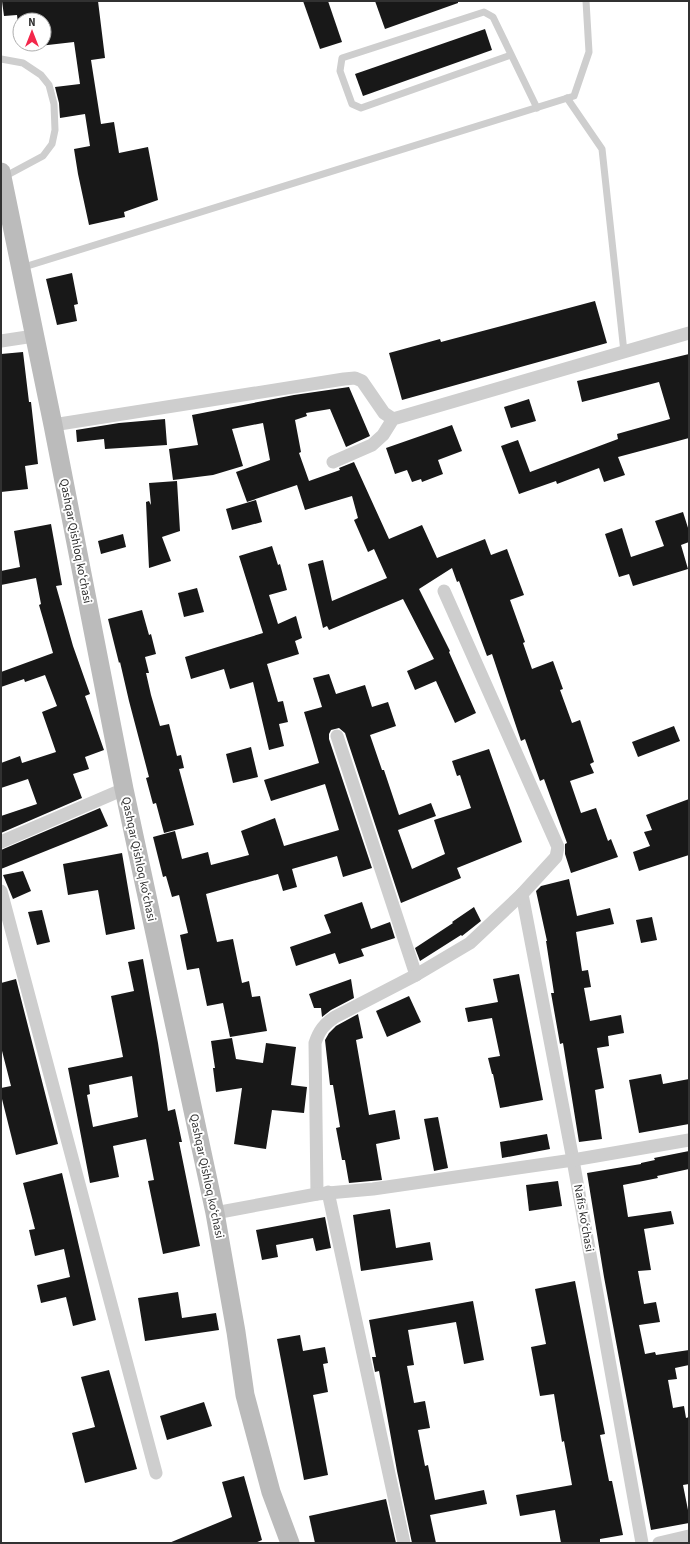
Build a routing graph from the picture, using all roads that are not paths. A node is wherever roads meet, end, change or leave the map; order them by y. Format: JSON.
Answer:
{"nodes":[{"id":1,"x":586,"y":1,"type":"edge"},
{"id":2,"x":511,"y":55,"type":"junction"},
{"id":3,"x":1,"y":59,"type":"edge"},
{"id":4,"x":568,"y":98,"type":"junction"},
{"id":5,"x":537,"y":108,"type":"junction"},
{"id":6,"x":2,"y":175,"type":"edge"},
{"id":7,"x":21,"y":268,"type":"junction"},
{"id":8,"x":689,"y":333,"type":"edge"},
{"id":9,"x":34,"y":336,"type":"junction"},
{"id":10,"x":1,"y":341,"type":"edge"},
{"id":11,"x":624,"y":352,"type":"junction"},
{"id":12,"x":393,"y":419,"type":"junction"},
{"id":13,"x":53,"y":424,"type":"junction"},
{"id":14,"x":333,"y":462,"type":"dead end"},
{"id":15,"x":444,"y":591,"type":"dead end"},
{"id":16,"x":336,"y":736,"type":"dead end"},
{"id":17,"x":124,"y":789,"type":"junction"},
{"id":18,"x":1,"y":842,"type":"edge"},
{"id":19,"x":1,"y":891,"type":"edge"},
{"id":20,"x":522,"y":894,"type":"junction"},
{"id":21,"x":416,"y":975,"type":"junction"},
{"id":22,"x":689,"y":1140,"type":"edge"},
{"id":23,"x":573,"y":1160,"type":"junction"},
{"id":24,"x":323,"y":1193,"type":"junction"},
{"id":25,"x":215,"y":1213,"type":"junction"},
{"id":26,"x":156,"y":1474,"type":"dead end"},
{"id":27,"x":689,"y":1536,"type":"edge"},
{"id":28,"x":290,"y":1543,"type":"edge"},
{"id":29,"x":404,"y":1543,"type":"edge"},
{"id":30,"x":642,"y":1543,"type":"edge"},
{"id":31,"x":659,"y":1543,"type":"edge"}],
"edges":[{"from":1,"to":4,"type":"lane"},
{"from":2,"to":2,"type":"lane"},
{"from":2,"to":5,"type":"lane"},
{"from":3,"to":6,"type":"lane"},
{"from":4,"to":5,"type":"lane"},
{"from":4,"to":11,"type":"lane"},
{"from":5,"to":7,"type":"lane"},
{"from":6,"to":7,"type":"main road","name":"Qashqar Qishloq koʻchasi"},
{"from":7,"to":9,"type":"main road","name":"Qashqar Qishloq koʻchasi"},
{"from":8,"to":11,"type":"street"},
{"from":9,"to":10,"type":"street"},
{"from":9,"to":13,"type":"main road","name":"Qashqar Qishloq koʻchasi"},
{"from":11,"to":12,"type":"street"},
{"from":12,"to":13,"type":"street"},
{"from":12,"to":14,"type":"street"},
{"from":13,"to":17,"type":"main road","name":"Qashqar Qishloq koʻchasi"},
{"from":15,"to":20,"type":"street"},
{"from":16,"to":21,"type":"street"},
{"from":17,"to":18,"type":"street"},
{"from":17,"to":25,"type":"main road","name":"Qashqar Qishloq koʻchasi"},
{"from":19,"to":26,"type":"street"},
{"from":20,"to":21,"type":"street"},
{"from":20,"to":23,"type":"street","name":"Nafis koʻchasi"},
{"from":21,"to":24,"type":"street"},
{"from":22,"to":23,"type":"street"},
{"from":23,"to":24,"type":"street"},
{"from":23,"to":30,"type":"street","name":"Nafis koʻchasi"},
{"from":24,"to":25,"type":"street"},
{"from":24,"to":29,"type":"street"},
{"from":25,"to":28,"type":"main road","name":"Qashqar Qishloq koʻchasi"},
{"from":27,"to":31,"type":"street"}]}
